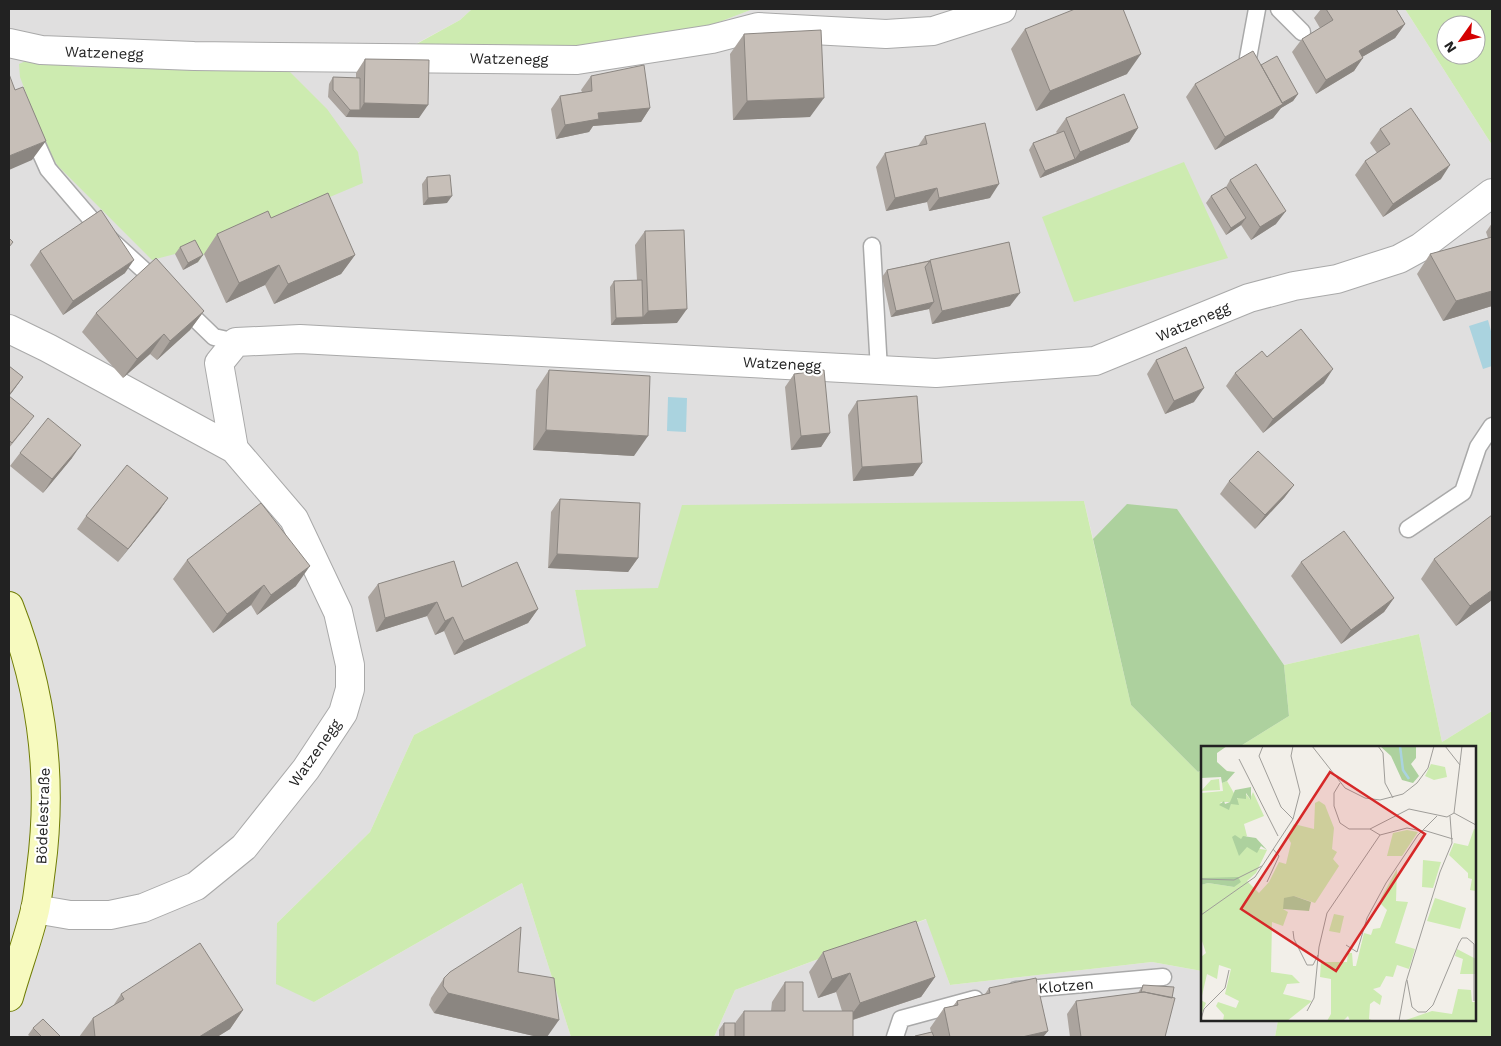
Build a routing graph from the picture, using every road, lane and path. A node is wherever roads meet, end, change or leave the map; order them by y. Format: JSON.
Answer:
{"nodes":[{"id":1,"x":1002,"y":9,"type":"edge"},
{"id":2,"x":1257,"y":9,"type":"edge"},
{"id":3,"x":1279,"y":9,"type":"edge"},
{"id":4,"x":1302,"y":32,"type":"dead end"},
{"id":5,"x":9,"y":43,"type":"edge"},
{"id":6,"x":1248,"y":58,"type":"edge"},
{"id":7,"x":25,"y":118,"type":"edge"},
{"id":8,"x":1492,"y":193,"type":"edge"},
{"id":9,"x":1492,"y":213,"type":"edge"},
{"id":10,"x":1462,"y":217,"type":"junction"},
{"id":11,"x":872,"y":246,"type":"dead end"},
{"id":12,"x":9,"y":329,"type":"edge"},
{"id":13,"x":236,"y":342,"type":"junction"},
{"id":14,"x":879,"y":370,"type":"junction"},
{"id":15,"x":1492,"y":426,"type":"edge"},
{"id":16,"x":234,"y":449,"type":"junction"},
{"id":17,"x":1408,"y":529,"type":"dead end"},
{"id":18,"x":9,"y":606,"type":"edge"},
{"id":19,"x":35,"y":909,"type":"junction"},
{"id":20,"x":1163,"y":977,"type":"dead end"},
{"id":21,"x":1005,"y":991,"type":"edge"},
{"id":22,"x":986,"y":996,"type":"edge"},
{"id":23,"x":9,"y":997,"type":"edge"},
{"id":24,"x":895,"y":1037,"type":"edge"}],
"edges":[{"from":1,"to":5,"type":"street","name":"Watzenegg"},
{"from":2,"to":6,"type":"lane"},
{"from":3,"to":4,"type":"lane"},
{"from":7,"to":13,"type":"lane","name":"Watzenegg"},
{"from":8,"to":10,"type":"street","name":"Watzenegg"},
{"from":9,"to":10,"type":"lane","name":"Watzenegg"},
{"from":10,"to":14,"type":"street","name":"Watzenegg"},
{"from":11,"to":14,"type":"lane"},
{"from":12,"to":16,"type":"street","name":"Watzenegg"},
{"from":13,"to":14,"type":"street","name":"Watzenegg"},
{"from":13,"to":16,"type":"street"},
{"from":15,"to":17,"type":"lane"},
{"from":16,"to":19,"type":"street","name":"Watzenegg"},
{"from":18,"to":19,"type":"main road","name":"Bödelestraße"},
{"from":19,"to":23,"type":"main road","name":"Bödelestraße"},
{"from":20,"to":21,"type":"lane","name":"Klotzen"},
{"from":22,"to":24,"type":"lane"}]}
